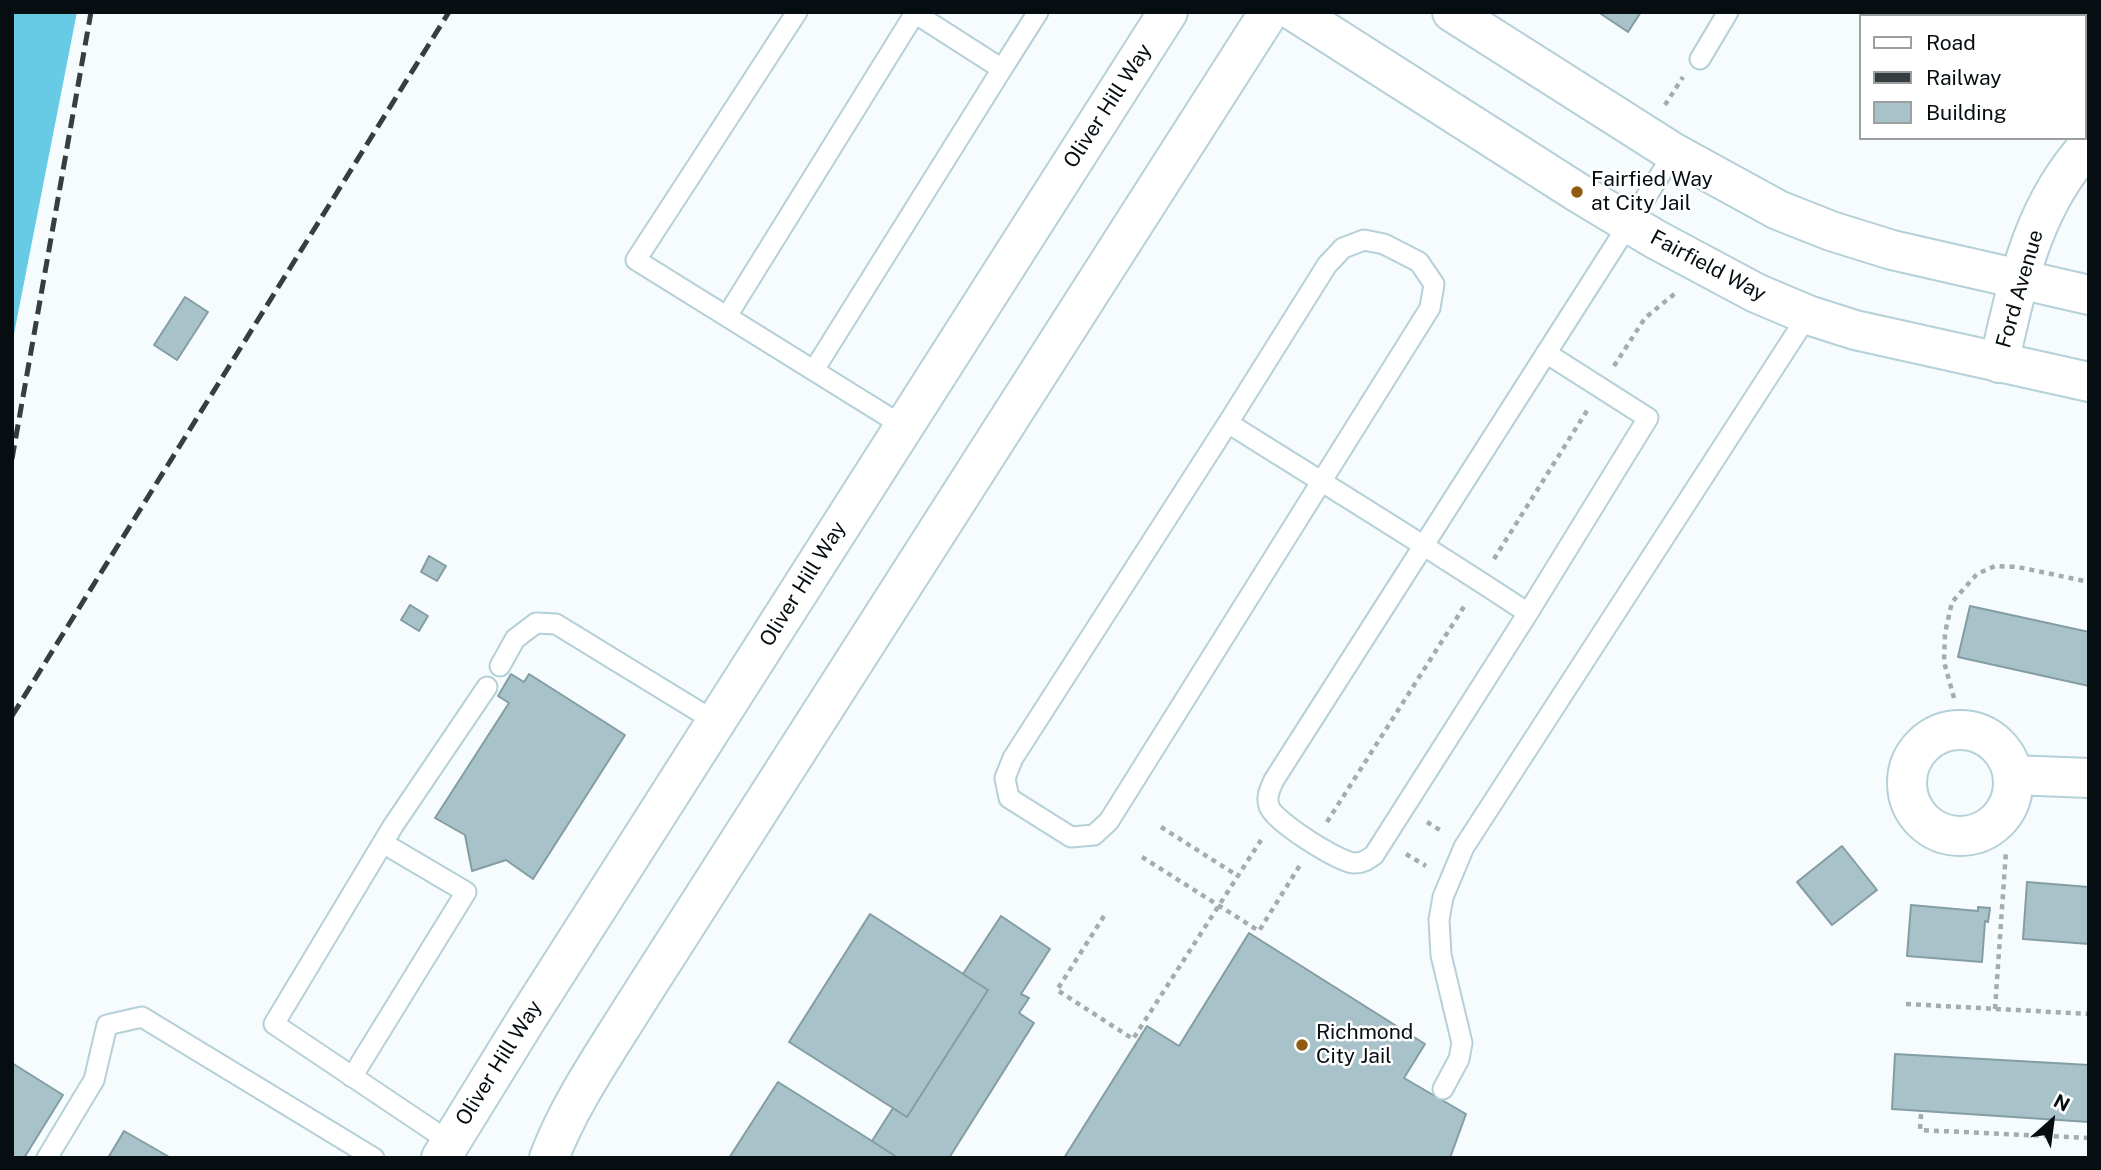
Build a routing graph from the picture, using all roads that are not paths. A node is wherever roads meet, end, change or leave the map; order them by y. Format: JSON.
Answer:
{"nodes":[{"id":1,"x":797,"y":12,"type":"edge"},
{"id":2,"x":1038,"y":12,"type":"edge"},
{"id":3,"x":1168,"y":12,"type":"edge"},
{"id":4,"x":1269,"y":12,"type":"edge"},
{"id":5,"x":1295,"y":12,"type":"edge"},
{"id":6,"x":1452,"y":12,"type":"edge"},
{"id":7,"x":1728,"y":12,"type":"edge"},
{"id":8,"x":914,"y":13,"type":"edge"},
{"id":9,"x":1700,"y":59,"type":"dead end"},
{"id":10,"x":1002,"y":69,"type":"junction"},
{"id":11,"x":2088,"y":146,"type":"edge"},
{"id":12,"x":1674,"y":153,"type":"junction"},
{"id":13,"x":1629,"y":223,"type":"junction"},
{"id":14,"x":2019,"y":279,"type":"junction"},
{"id":15,"x":2089,"y":295,"type":"edge"},
{"id":16,"x":1808,"y":315,"type":"junction"},
{"id":17,"x":727,"y":316,"type":"junction"},
{"id":18,"x":1546,"y":353,"type":"junction"},
{"id":19,"x":1999,"y":363,"type":"junction"},
{"id":20,"x":814,"y":370,"type":"junction"},
{"id":21,"x":2089,"y":382,"type":"edge"},
{"id":22,"x":1228,"y":422,"type":"junction"},
{"id":23,"x":903,"y":426,"type":"junction"},
{"id":24,"x":1320,"y":481,"type":"junction"},
{"id":25,"x":1424,"y":545,"type":"junction"},
{"id":26,"x":1528,"y":613,"type":"junction"},
{"id":27,"x":499,"y":666,"type":"dead end"},
{"id":28,"x":487,"y":687,"type":"dead end"},
{"id":29,"x":716,"y":722,"type":"junction"},
{"id":30,"x":2013,"y":775,"type":"dead end"},
{"id":31,"x":2089,"y":778,"type":"edge"},
{"id":32,"x":383,"y":843,"type":"junction"},
{"id":33,"x":352,"y":1077,"type":"junction"},
{"id":34,"x":1443,"y":1089,"type":"dead end"},
{"id":35,"x":445,"y":1150,"type":"edge"},
{"id":36,"x":47,"y":1158,"type":"edge"},
{"id":37,"x":374,"y":1158,"type":"edge"},
{"id":38,"x":549,"y":1158,"type":"edge"}],
"edges":[{"from":1,"to":17,"type":"lane"},
{"from":2,"to":10,"type":"lane"},
{"from":3,"to":23,"type":"main road","name":"Oliver Hill Way"},
{"from":4,"to":38,"type":"main road"},
{"from":5,"to":13,"type":"main road","name":"Fairfield Way"},
{"from":6,"to":12,"type":"main road"},
{"from":7,"to":9,"type":"lane"},
{"from":8,"to":10,"type":"lane"},
{"from":8,"to":17,"type":"lane"},
{"from":10,"to":20,"type":"lane"},
{"from":11,"to":14,"type":"main road","name":"Ford Avenue"},
{"from":12,"to":13,"type":"lane"},
{"from":12,"to":14,"type":"main road"},
{"from":13,"to":16,"type":"main road","name":"Fairfield Way"},
{"from":13,"to":18,"type":"lane"},
{"from":14,"to":15,"type":"main road"},
{"from":14,"to":19,"type":"main road","name":"Ford Avenue"},
{"from":16,"to":19,"type":"main road","name":"Fairfield Way"},
{"from":16,"to":34,"type":"lane"},
{"from":17,"to":20,"type":"lane"},
{"from":18,"to":25,"type":"lane"},
{"from":18,"to":26,"type":"lane"},
{"from":19,"to":21,"type":"main road","name":"Fairfield Way"},
{"from":20,"to":23,"type":"lane"},
{"from":22,"to":24,"type":"lane"},
{"from":22,"to":24,"type":"lane"},
{"from":22,"to":24,"type":"lane"},
{"from":23,"to":29,"type":"main road","name":"Oliver Hill Way"},
{"from":24,"to":25,"type":"lane"},
{"from":25,"to":26,"type":"lane"},
{"from":25,"to":26,"type":"lane"},
{"from":27,"to":29,"type":"lane"},
{"from":28,"to":32,"type":"lane"},
{"from":29,"to":35,"type":"main road","name":"Oliver Hill Way"},
{"from":30,"to":31,"type":"main road"},
{"from":32,"to":33,"type":"lane"},
{"from":32,"to":33,"type":"lane"},
{"from":33,"to":35,"type":"lane"},
{"from":36,"to":37,"type":"lane"}]}
